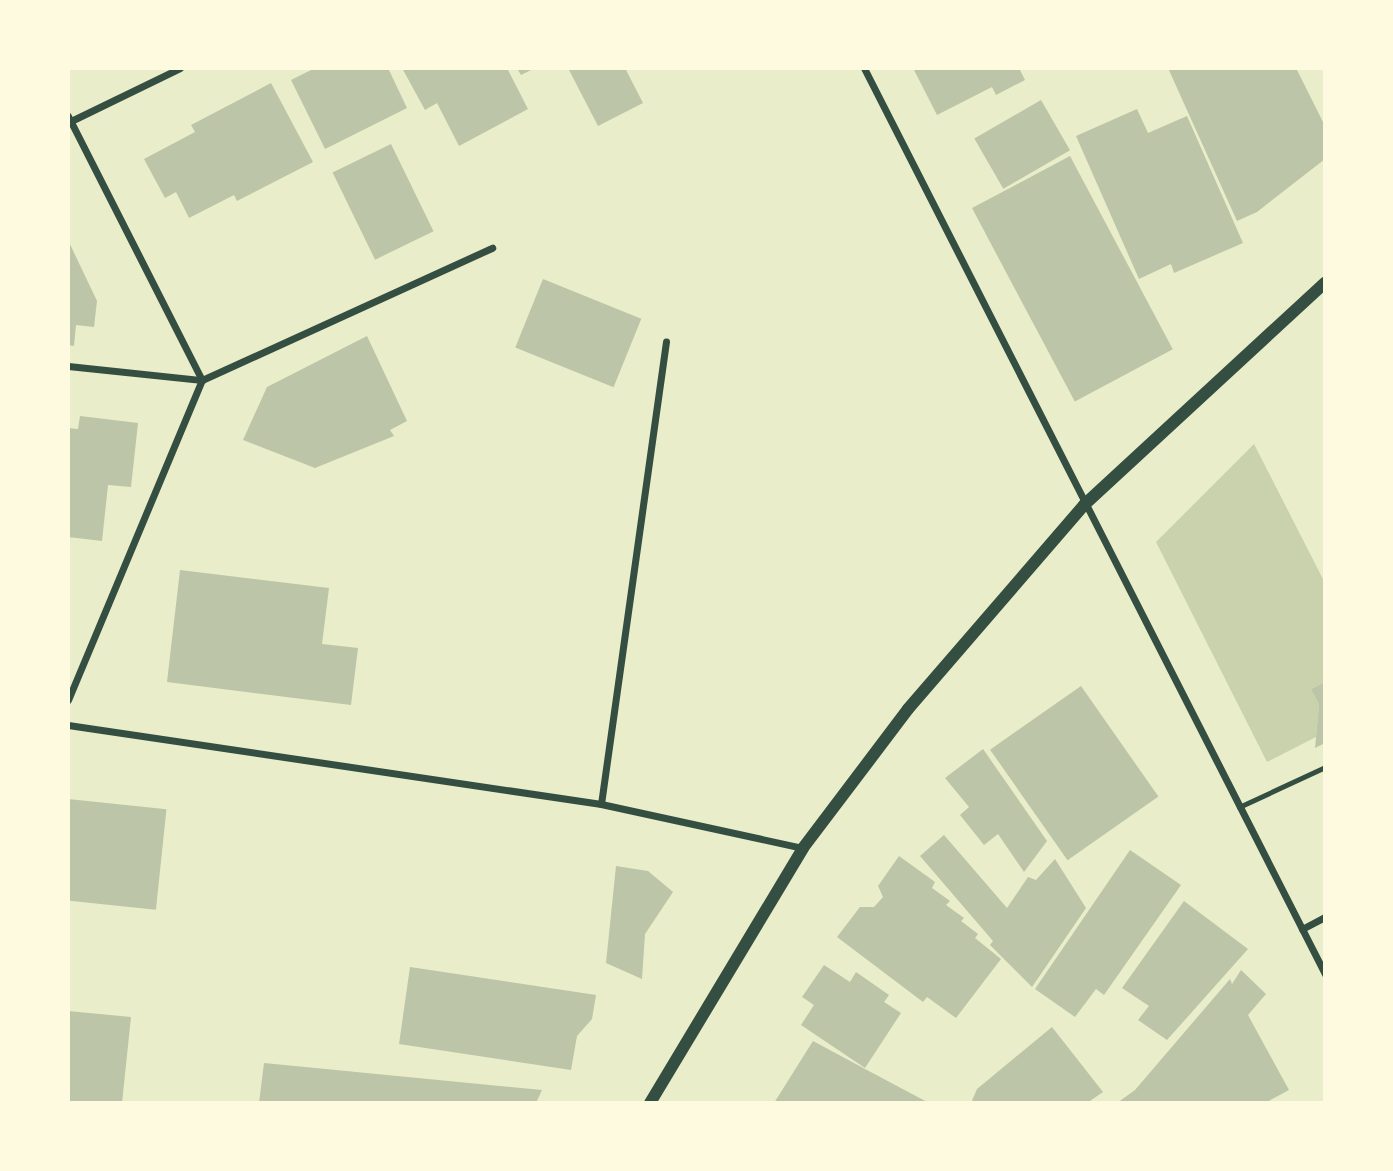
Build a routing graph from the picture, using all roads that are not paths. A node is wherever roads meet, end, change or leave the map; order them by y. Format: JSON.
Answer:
{"nodes":[{"id":1,"x":180,"y":68,"type":"edge"},
{"id":2,"x":864,"y":68,"type":"edge"},
{"id":3,"x":69,"y":118,"type":"edge"},
{"id":4,"x":492,"y":248,"type":"dead end"},
{"id":5,"x":1325,"y":283,"type":"edge"},
{"id":6,"x":666,"y":342,"type":"dead end"},
{"id":7,"x":68,"y":366,"type":"edge"},
{"id":8,"x":202,"y":380,"type":"junction"},
{"id":9,"x":1084,"y":505,"type":"junction"},
{"id":10,"x":68,"y":700,"type":"edge"},
{"id":11,"x":68,"y":725,"type":"edge"},
{"id":12,"x":1325,"y":767,"type":"edge"},
{"id":13,"x":601,"y":804,"type":"junction"},
{"id":14,"x":1239,"y":807,"type":"junction"},
{"id":15,"x":803,"y":848,"type":"junction"},
{"id":16,"x":1325,"y":917,"type":"edge"},
{"id":17,"x":1302,"y":929,"type":"junction"},
{"id":18,"x":1325,"y":974,"type":"edge"},
{"id":19,"x":650,"y":1103,"type":"edge"}],
"edges":[{"from":1,"to":3,"type":"street"},
{"from":2,"to":9,"type":"street"},
{"from":3,"to":8,"type":"street"},
{"from":4,"to":8,"type":"street"},
{"from":5,"to":9,"type":"street"},
{"from":6,"to":13,"type":"street"},
{"from":7,"to":8,"type":"street"},
{"from":8,"to":10,"type":"street"},
{"from":9,"to":14,"type":"street"},
{"from":9,"to":15,"type":"street"},
{"from":11,"to":13,"type":"street"},
{"from":12,"to":14,"type":"lane"},
{"from":13,"to":15,"type":"street"},
{"from":14,"to":17,"type":"street"},
{"from":15,"to":19,"type":"street"},
{"from":16,"to":17,"type":"street"},
{"from":17,"to":18,"type":"street"}]}
